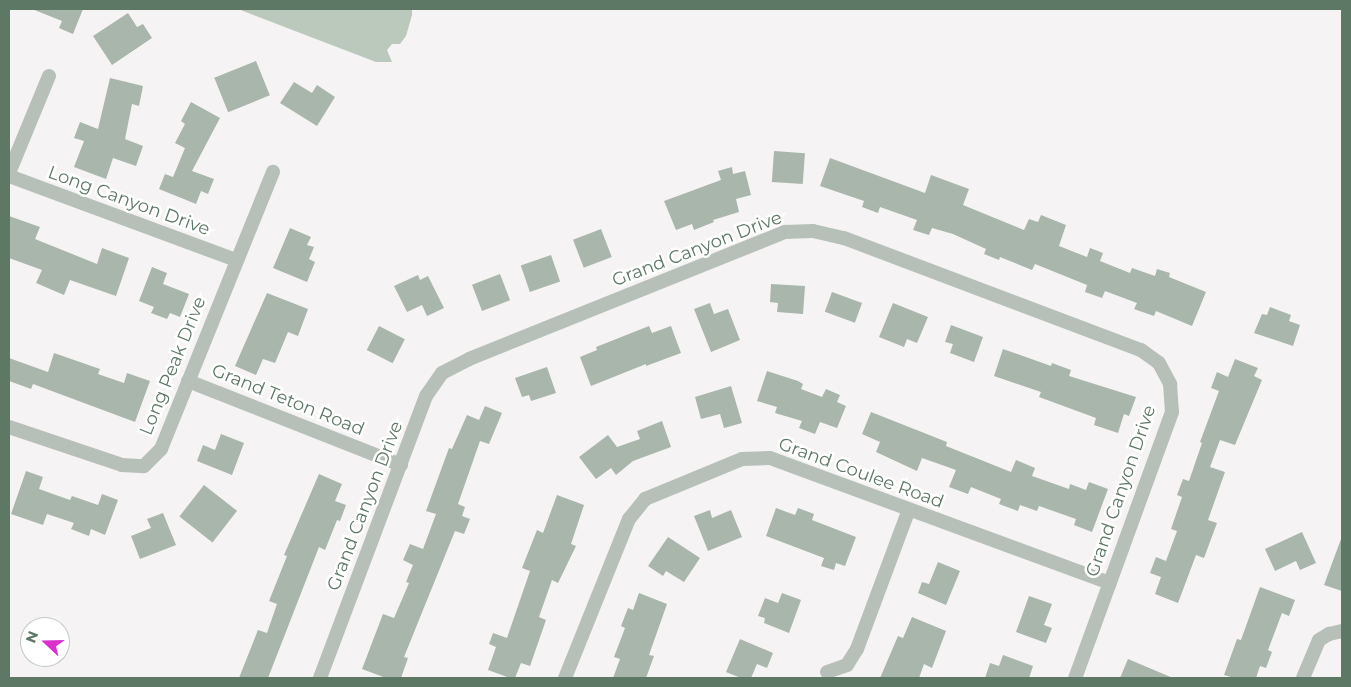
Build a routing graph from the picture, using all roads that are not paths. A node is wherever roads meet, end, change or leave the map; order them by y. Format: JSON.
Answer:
{"nodes":[{"id":1,"x":49,"y":76,"type":"dead end"},
{"id":2,"x":273,"y":172,"type":"dead end"},
{"id":3,"x":9,"y":175,"type":"edge"},
{"id":4,"x":236,"y":260,"type":"junction"},
{"id":5,"x":188,"y":381,"type":"junction"},
{"id":6,"x":9,"y":427,"type":"edge"},
{"id":7,"x":401,"y":465,"type":"junction"},
{"id":8,"x":909,"y":509,"type":"junction"},
{"id":9,"x":1110,"y":582,"type":"junction"},
{"id":10,"x":1342,"y":631,"type":"edge"},
{"id":11,"x":827,"y":672,"type":"dead end"},
{"id":12,"x":320,"y":678,"type":"edge"},
{"id":13,"x":564,"y":678,"type":"edge"},
{"id":14,"x":1075,"y":678,"type":"edge"},
{"id":15,"x":1303,"y":678,"type":"edge"}],
"edges":[{"from":1,"to":3,"type":"street"},
{"from":2,"to":4,"type":"street","name":"Long Peak Drive"},
{"from":3,"to":4,"type":"street","name":"Long Canyon Drive"},
{"from":4,"to":5,"type":"street","name":"Long Peak Drive"},
{"from":5,"to":6,"type":"street","name":"Long Peak Drive"},
{"from":5,"to":7,"type":"street","name":"Grand Teton Road"},
{"from":7,"to":9,"type":"street","name":"Grand Canyon Drive"},
{"from":7,"to":12,"type":"street","name":"Grand Canyon Drive"},
{"from":8,"to":9,"type":"street","name":"Grand Coulee Road"},
{"from":8,"to":11,"type":"street"},
{"from":8,"to":13,"type":"street","name":"Grand Coulee Road"},
{"from":9,"to":14,"type":"street","name":"Grand Canyon Drive"},
{"from":10,"to":15,"type":"street"}]}
